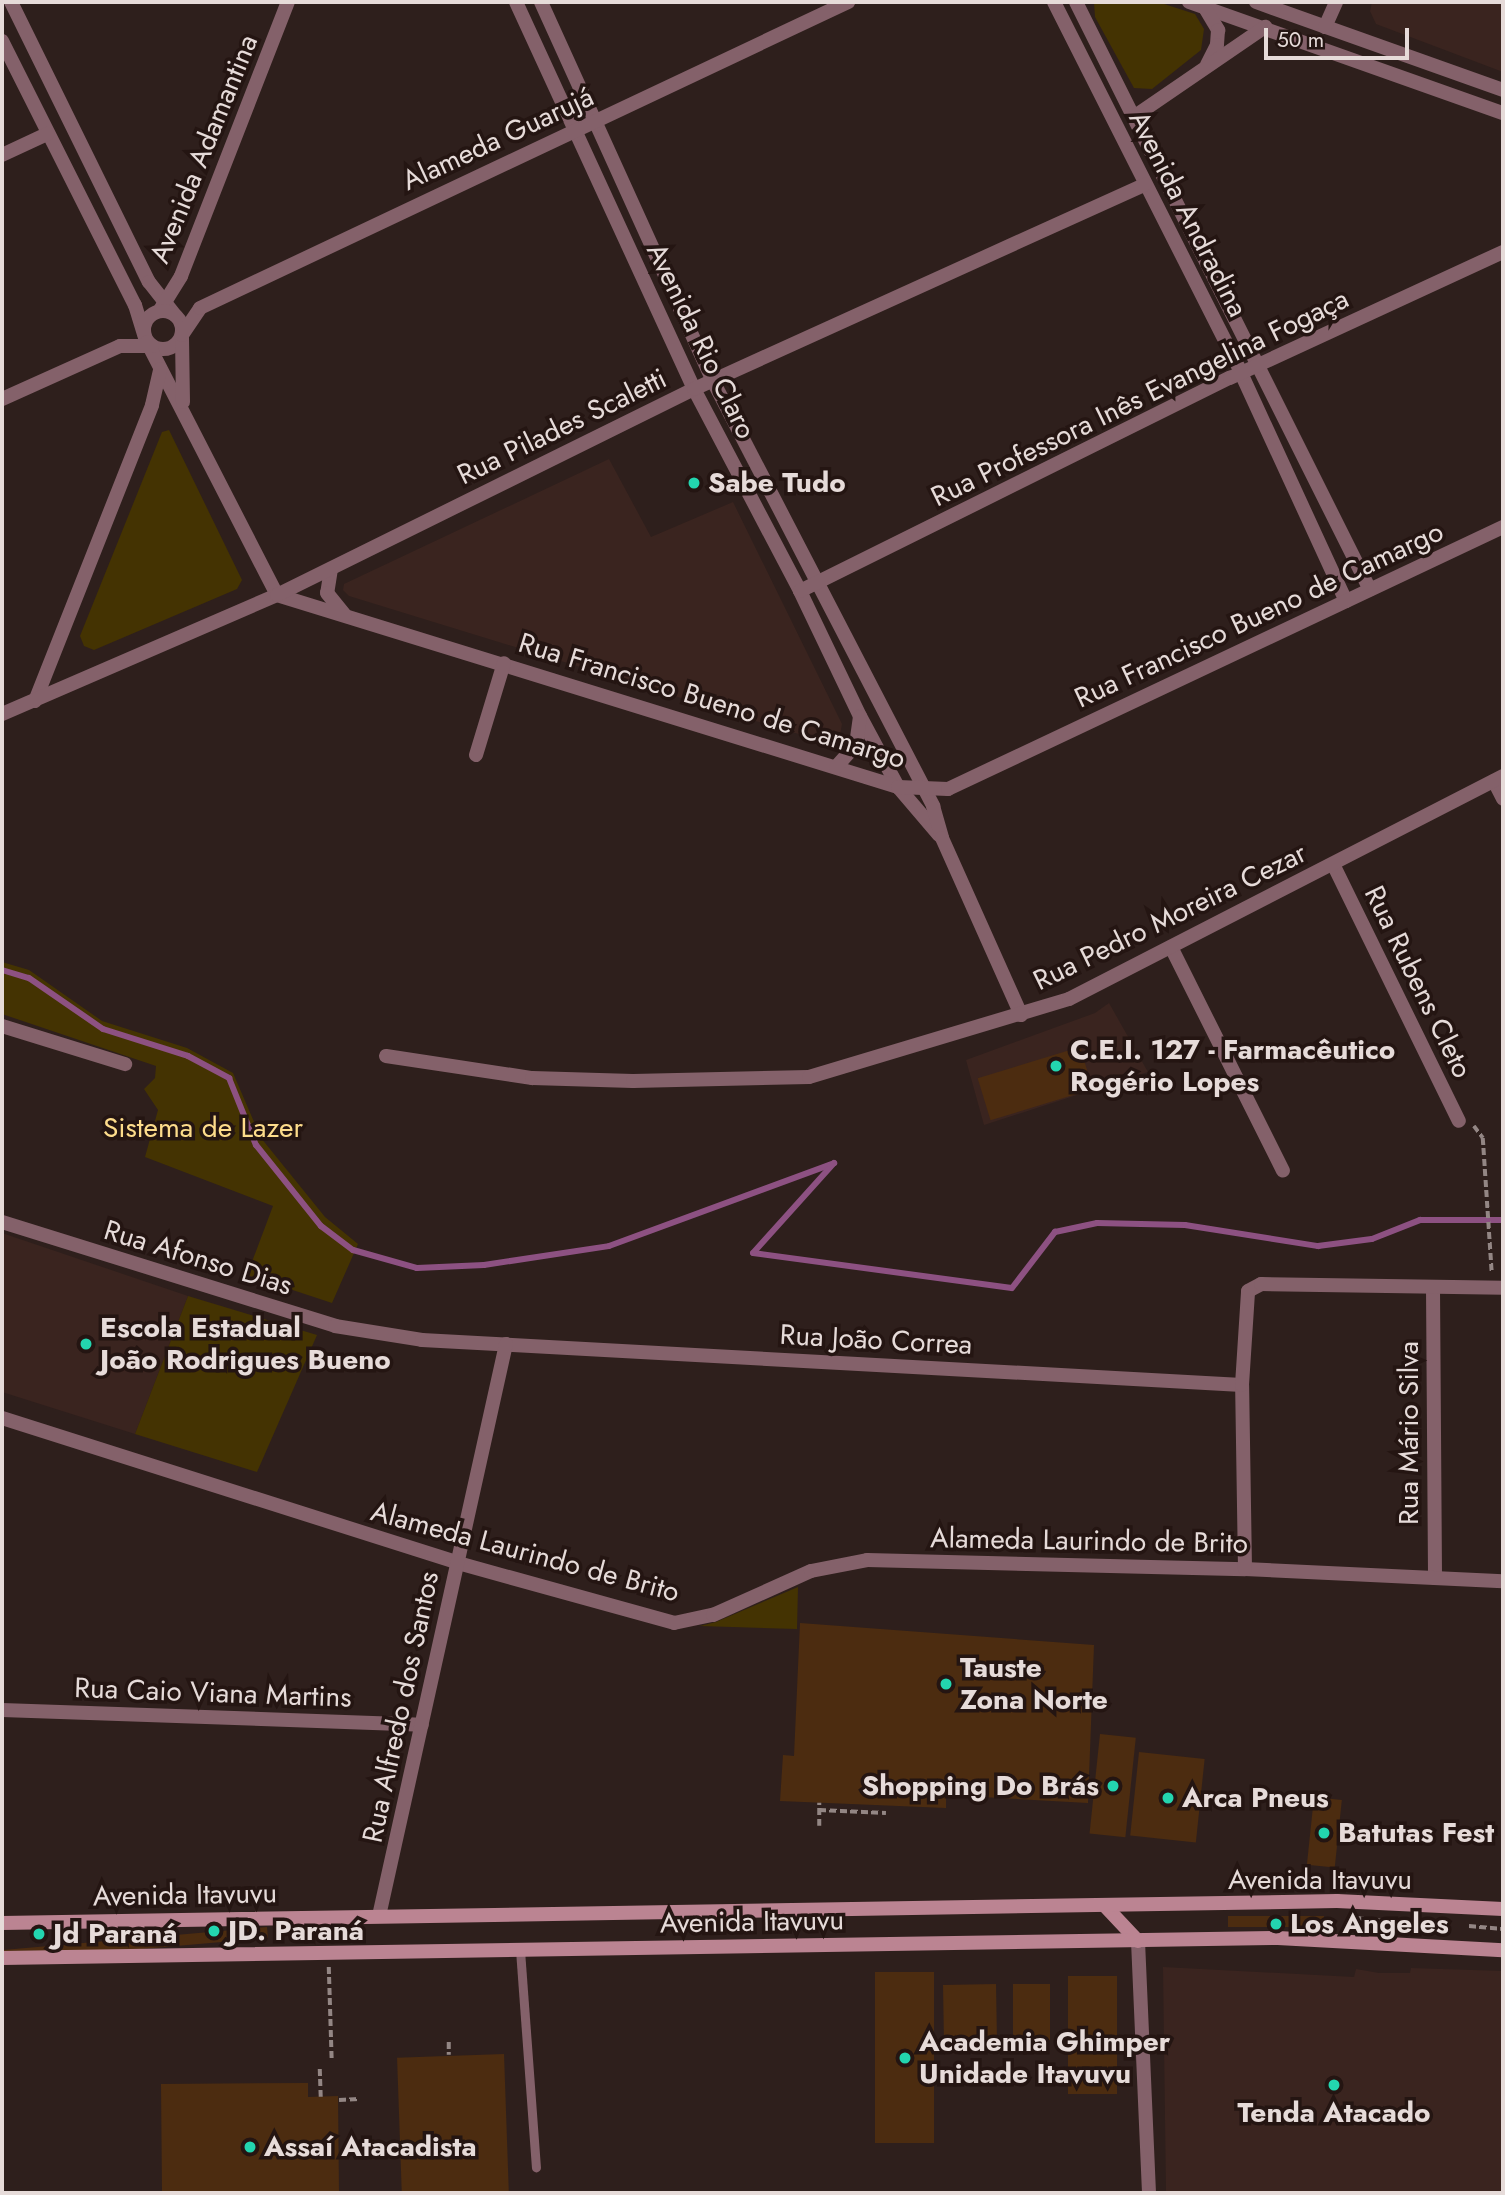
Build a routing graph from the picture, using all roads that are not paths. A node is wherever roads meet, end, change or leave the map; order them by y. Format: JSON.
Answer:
{"nodes":[{"id":1,"x":11,"y":2,"type":"edge"},
{"id":2,"x":288,"y":2,"type":"edge"},
{"id":3,"x":516,"y":2,"type":"edge"},
{"id":4,"x":541,"y":2,"type":"edge"},
{"id":5,"x":848,"y":2,"type":"edge"},
{"id":6,"x":1054,"y":2,"type":"edge"},
{"id":7,"x":1189,"y":2,"type":"edge"},
{"id":8,"x":1256,"y":2,"type":"edge"},
{"id":9,"x":1336,"y":2,"type":"edge"},
{"id":10,"x":1080,"y":6,"type":"edge"},
{"id":11,"x":1204,"y":7,"type":"junction"},
{"id":12,"x":1265,"y":27,"type":"junction"},
{"id":13,"x":1325,"y":27,"type":"junction"},
{"id":14,"x":2,"y":41,"type":"edge"},
{"id":15,"x":1204,"y":69,"type":"junction"},
{"id":16,"x":1503,"y":90,"type":"edge"},
{"id":17,"x":1503,"y":113,"type":"edge"},
{"id":18,"x":1135,"y":116,"type":"junction"},
{"id":19,"x":595,"y":120,"type":"junction"},
{"id":20,"x":573,"y":130,"type":"junction"},
{"id":21,"x":47,"y":134,"type":"junction"},
{"id":22,"x":2,"y":155,"type":"edge"},
{"id":23,"x":1145,"y":184,"type":"junction"},
{"id":24,"x":1503,"y":252,"type":"edge"},
{"id":25,"x":166,"y":310,"type":"junction"},
{"id":26,"x":181,"y":335,"type":"junction"},
{"id":27,"x":148,"y":343,"type":"junction"},
{"id":28,"x":159,"y":365,"type":"junction"},
{"id":29,"x":1261,"y":365,"type":"junction"},
{"id":30,"x":1241,"y":373,"type":"junction"},
{"id":31,"x":713,"y":380,"type":"junction"},
{"id":32,"x":694,"y":390,"type":"junction"},
{"id":33,"x":2,"y":399,"type":"edge"},
{"id":34,"x":187,"y":420,"type":"junction"},
{"id":35,"x":1503,"y":527,"type":"edge"},
{"id":36,"x":331,"y":569,"type":"junction"},
{"id":37,"x":820,"y":581,"type":"junction"},
{"id":38,"x":1370,"y":590,"type":"junction"},
{"id":39,"x":800,"y":591,"type":"junction"},
{"id":40,"x":276,"y":595,"type":"junction"},
{"id":41,"x":1346,"y":601,"type":"junction"},
{"id":42,"x":346,"y":616,"type":"junction"},
{"id":43,"x":54,"y":653,"type":"junction"},
{"id":44,"x":504,"y":663,"type":"junction"},
{"id":45,"x":79,"y":681,"type":"junction"},
{"id":46,"x":35,"y":701,"type":"junction"},
{"id":47,"x":2,"y":714,"type":"edge"},
{"id":48,"x":860,"y":716,"type":"junction"},
{"id":49,"x":477,"y":755,"type":"dead end"},
{"id":50,"x":836,"y":767,"type":"junction"},
{"id":51,"x":1499,"y":779,"type":"edge"},
{"id":52,"x":898,"y":787,"type":"junction"},
{"id":53,"x":925,"y":790,"type":"junction"},
{"id":54,"x":1503,"y":799,"type":"edge"},
{"id":55,"x":942,"y":838,"type":"junction"},
{"id":56,"x":1333,"y":864,"type":"junction"},
{"id":57,"x":1171,"y":947,"type":"junction"},
{"id":58,"x":1021,"y":1015,"type":"junction"},
{"id":59,"x":2,"y":1026,"type":"edge"},
{"id":60,"x":386,"y":1056,"type":"dead end"},
{"id":61,"x":125,"y":1064,"type":"dead end"},
{"id":62,"x":1459,"y":1121,"type":"road end"},
{"id":63,"x":1283,"y":1171,"type":"dead end"},
{"id":64,"x":2,"y":1222,"type":"edge"},
{"id":65,"x":1433,"y":1288,"type":"junction"},
{"id":66,"x":1498,"y":1288,"type":"edge"},
{"id":67,"x":506,"y":1344,"type":"junction"},
{"id":68,"x":1242,"y":1385,"type":"junction"},
{"id":69,"x":2,"y":1418,"type":"edge"},
{"id":70,"x":458,"y":1563,"type":"junction"},
{"id":71,"x":1245,"y":1569,"type":"junction"},
{"id":72,"x":1435,"y":1578,"type":"junction"},
{"id":73,"x":1503,"y":1581,"type":"edge"},
{"id":74,"x":2,"y":1710,"type":"edge"},
{"id":75,"x":422,"y":1725,"type":"junction"},
{"id":76,"x":1105,"y":1906,"type":"junction"},
{"id":77,"x":1503,"y":1909,"type":"edge"},
{"id":78,"x":379,"y":1916,"type":"junction"},
{"id":79,"x":2,"y":1923,"type":"edge"},
{"id":80,"x":1138,"y":1941,"type":"junction"},
{"id":81,"x":520,"y":1950,"type":"junction"},
{"id":82,"x":1503,"y":1950,"type":"edge"},
{"id":83,"x":2,"y":1958,"type":"edge"},
{"id":84,"x":536,"y":2167,"type":"dead end"},
{"id":85,"x":1149,"y":2193,"type":"edge"}],
"edges":[{"from":1,"to":25,"type":"street"},
{"from":2,"to":25,"type":"street","name":"Avenida Adamantina"},
{"from":3,"to":20,"type":"street","name":"Avenida Rio Claro"},
{"from":4,"to":19,"type":"street","name":"Avenida Rio Claro"},
{"from":5,"to":19,"type":"street","name":"Alameda Guarujá"},
{"from":6,"to":23,"type":"street","name":"Avenida Andradina"},
{"from":7,"to":11,"type":"street"},
{"from":8,"to":13,"type":"street"},
{"from":9,"to":13,"type":"street"},
{"from":10,"to":18,"type":"street","name":"Avenida Andradina"},
{"from":11,"to":12,"type":"street"},
{"from":11,"to":15,"type":"street"},
{"from":12,"to":15,"type":"street"},
{"from":12,"to":17,"type":"street"},
{"from":13,"to":16,"type":"street"},
{"from":14,"to":21,"type":"street"},
{"from":15,"to":18,"type":"street"},
{"from":18,"to":29,"type":"street","name":"Avenida Andradina"},
{"from":19,"to":20,"type":"street","name":"Alameda Guarujá"},
{"from":19,"to":31,"type":"street","name":"Avenida Rio Claro"},
{"from":20,"to":26,"type":"street","name":"Alameda Guarujá"},
{"from":20,"to":32,"type":"street","name":"Avenida Rio Claro"},
{"from":21,"to":22,"type":"street"},
{"from":21,"to":27,"type":"street"},
{"from":23,"to":30,"type":"street","name":"Avenida Andradina"},
{"from":23,"to":31,"type":"street","name":"Rua Pilades Scaletti"},
{"from":24,"to":29,"type":"street","name":"Rua Professora Inês Evangelina Fogaça"},
{"from":25,"to":26,"type":"street"},
{"from":25,"to":27,"type":"street","name":"Avenida Adamantina"},
{"from":26,"to":27,"type":"street"},
{"from":26,"to":34,"type":"street"},
{"from":27,"to":28,"type":"street"},
{"from":27,"to":33,"type":"street"},
{"from":28,"to":34,"type":"street"},
{"from":28,"to":43,"type":"street"},
{"from":29,"to":30,"type":"street","name":"Rua Professora Inês Evangelina Fogaça"},
{"from":29,"to":38,"type":"street","name":"Avenida Andradina"},
{"from":30,"to":37,"type":"street","name":"Rua Professora Inês Evangelina Fogaça"},
{"from":30,"to":41,"type":"street","name":"Avenida Andradina"},
{"from":31,"to":32,"type":"street","name":"Rua Pilades Scaletti"},
{"from":31,"to":37,"type":"street","name":"Avenida Rio Claro"},
{"from":32,"to":36,"type":"street","name":"Rua Pilades Scaletti"},
{"from":32,"to":39,"type":"street","name":"Avenida Rio Claro"},
{"from":34,"to":40,"type":"street"},
{"from":35,"to":38,"type":"street","name":"Rua Francisco Bueno de Camargo"},
{"from":36,"to":40,"type":"street","name":"Rua Pilades Scaletti"},
{"from":36,"to":42,"type":"street"},
{"from":37,"to":39,"type":"street","name":"Rua Professora Inês Evangelina Fogaça"},
{"from":37,"to":53,"type":"street","name":"Avenida Rio Claro"},
{"from":38,"to":41,"type":"street","name":"Rua Francisco Bueno de Camargo"},
{"from":39,"to":48,"type":"street","name":"Avenida Rio Claro"},
{"from":40,"to":42,"type":"street","name":"Rua Francisco Bueno de Camargo"},
{"from":40,"to":45,"type":"street","name":"Rua Pilades Scaletti"},
{"from":41,"to":53,"type":"street","name":"Rua Francisco Bueno de Camargo"},
{"from":42,"to":44,"type":"street","name":"Rua Francisco Bueno de Camargo"},
{"from":43,"to":45,"type":"street"},
{"from":43,"to":46,"type":"street"},
{"from":44,"to":49,"type":"street"},
{"from":44,"to":50,"type":"street","name":"Rua Francisco Bueno de Camargo"},
{"from":45,"to":46,"type":"street","name":"Rua Pilades Scaletti"},
{"from":46,"to":47,"type":"street","name":"Rua Pilades Scaletti"},
{"from":48,"to":50,"type":"street"},
{"from":48,"to":52,"type":"street","name":"Avenida Rio Claro"},
{"from":50,"to":52,"type":"street","name":"Rua Francisco Bueno de Camargo"},
{"from":51,"to":54,"type":"street"},
{"from":51,"to":56,"type":"street","name":"Rua Pedro Moreira Cezar"},
{"from":52,"to":53,"type":"street","name":"Rua Francisco Bueno de Camargo"},
{"from":52,"to":55,"type":"street","name":"Avenida Rio Claro"},
{"from":53,"to":55,"type":"street","name":"Avenida Rio Claro"},
{"from":55,"to":58,"type":"street","name":"Avenida Rio Claro"},
{"from":56,"to":57,"type":"street","name":"Rua Pedro Moreira Cezar"},
{"from":56,"to":62,"type":"street","name":"Rua Rubens Cleto"},
{"from":57,"to":58,"type":"street","name":"Rua Pedro Moreira Cezar"},
{"from":57,"to":63,"type":"street"},
{"from":58,"to":60,"type":"street","name":"Rua Pedro Moreira Cezar"},
{"from":59,"to":61,"type":"street"},
{"from":64,"to":67,"type":"street","name":"Rua Afonso Dias"},
{"from":65,"to":66,"type":"street"},
{"from":65,"to":68,"type":"street"},
{"from":65,"to":72,"type":"street","name":"Rua Mário Silva"},
{"from":67,"to":68,"type":"street","name":"Rua João Correa"},
{"from":67,"to":70,"type":"street","name":"Rua Alfredo dos Santos"},
{"from":68,"to":71,"type":"street"},
{"from":69,"to":70,"type":"street","name":"Alameda Laurindo de Brito"},
{"from":70,"to":71,"type":"street","name":"Alameda Laurindo de Brito"},
{"from":70,"to":75,"type":"street","name":"Rua Alfredo dos Santos"},
{"from":71,"to":72,"type":"street","name":"Alameda Laurindo de Brito"},
{"from":72,"to":73,"type":"street","name":"Alameda Laurindo de Brito"},
{"from":74,"to":75,"type":"street","name":"Rua Caio Viana Martins"},
{"from":75,"to":78,"type":"street","name":"Rua Alfredo dos Santos"},
{"from":76,"to":77,"type":"main road","name":"Avenida Itavuvu"},
{"from":76,"to":78,"type":"main road","name":"Avenida Itavuvu"},
{"from":76,"to":80,"type":"main road"},
{"from":78,"to":79,"type":"main road","name":"Avenida Itavuvu"},
{"from":80,"to":81,"type":"main road","name":"Avenida Itavuvu"},
{"from":80,"to":82,"type":"main road","name":"Avenida Itavuvu"},
{"from":80,"to":85,"type":"street"},
{"from":81,"to":83,"type":"main road","name":"Avenida Itavuvu"},
{"from":81,"to":84,"type":"lane"}]}
